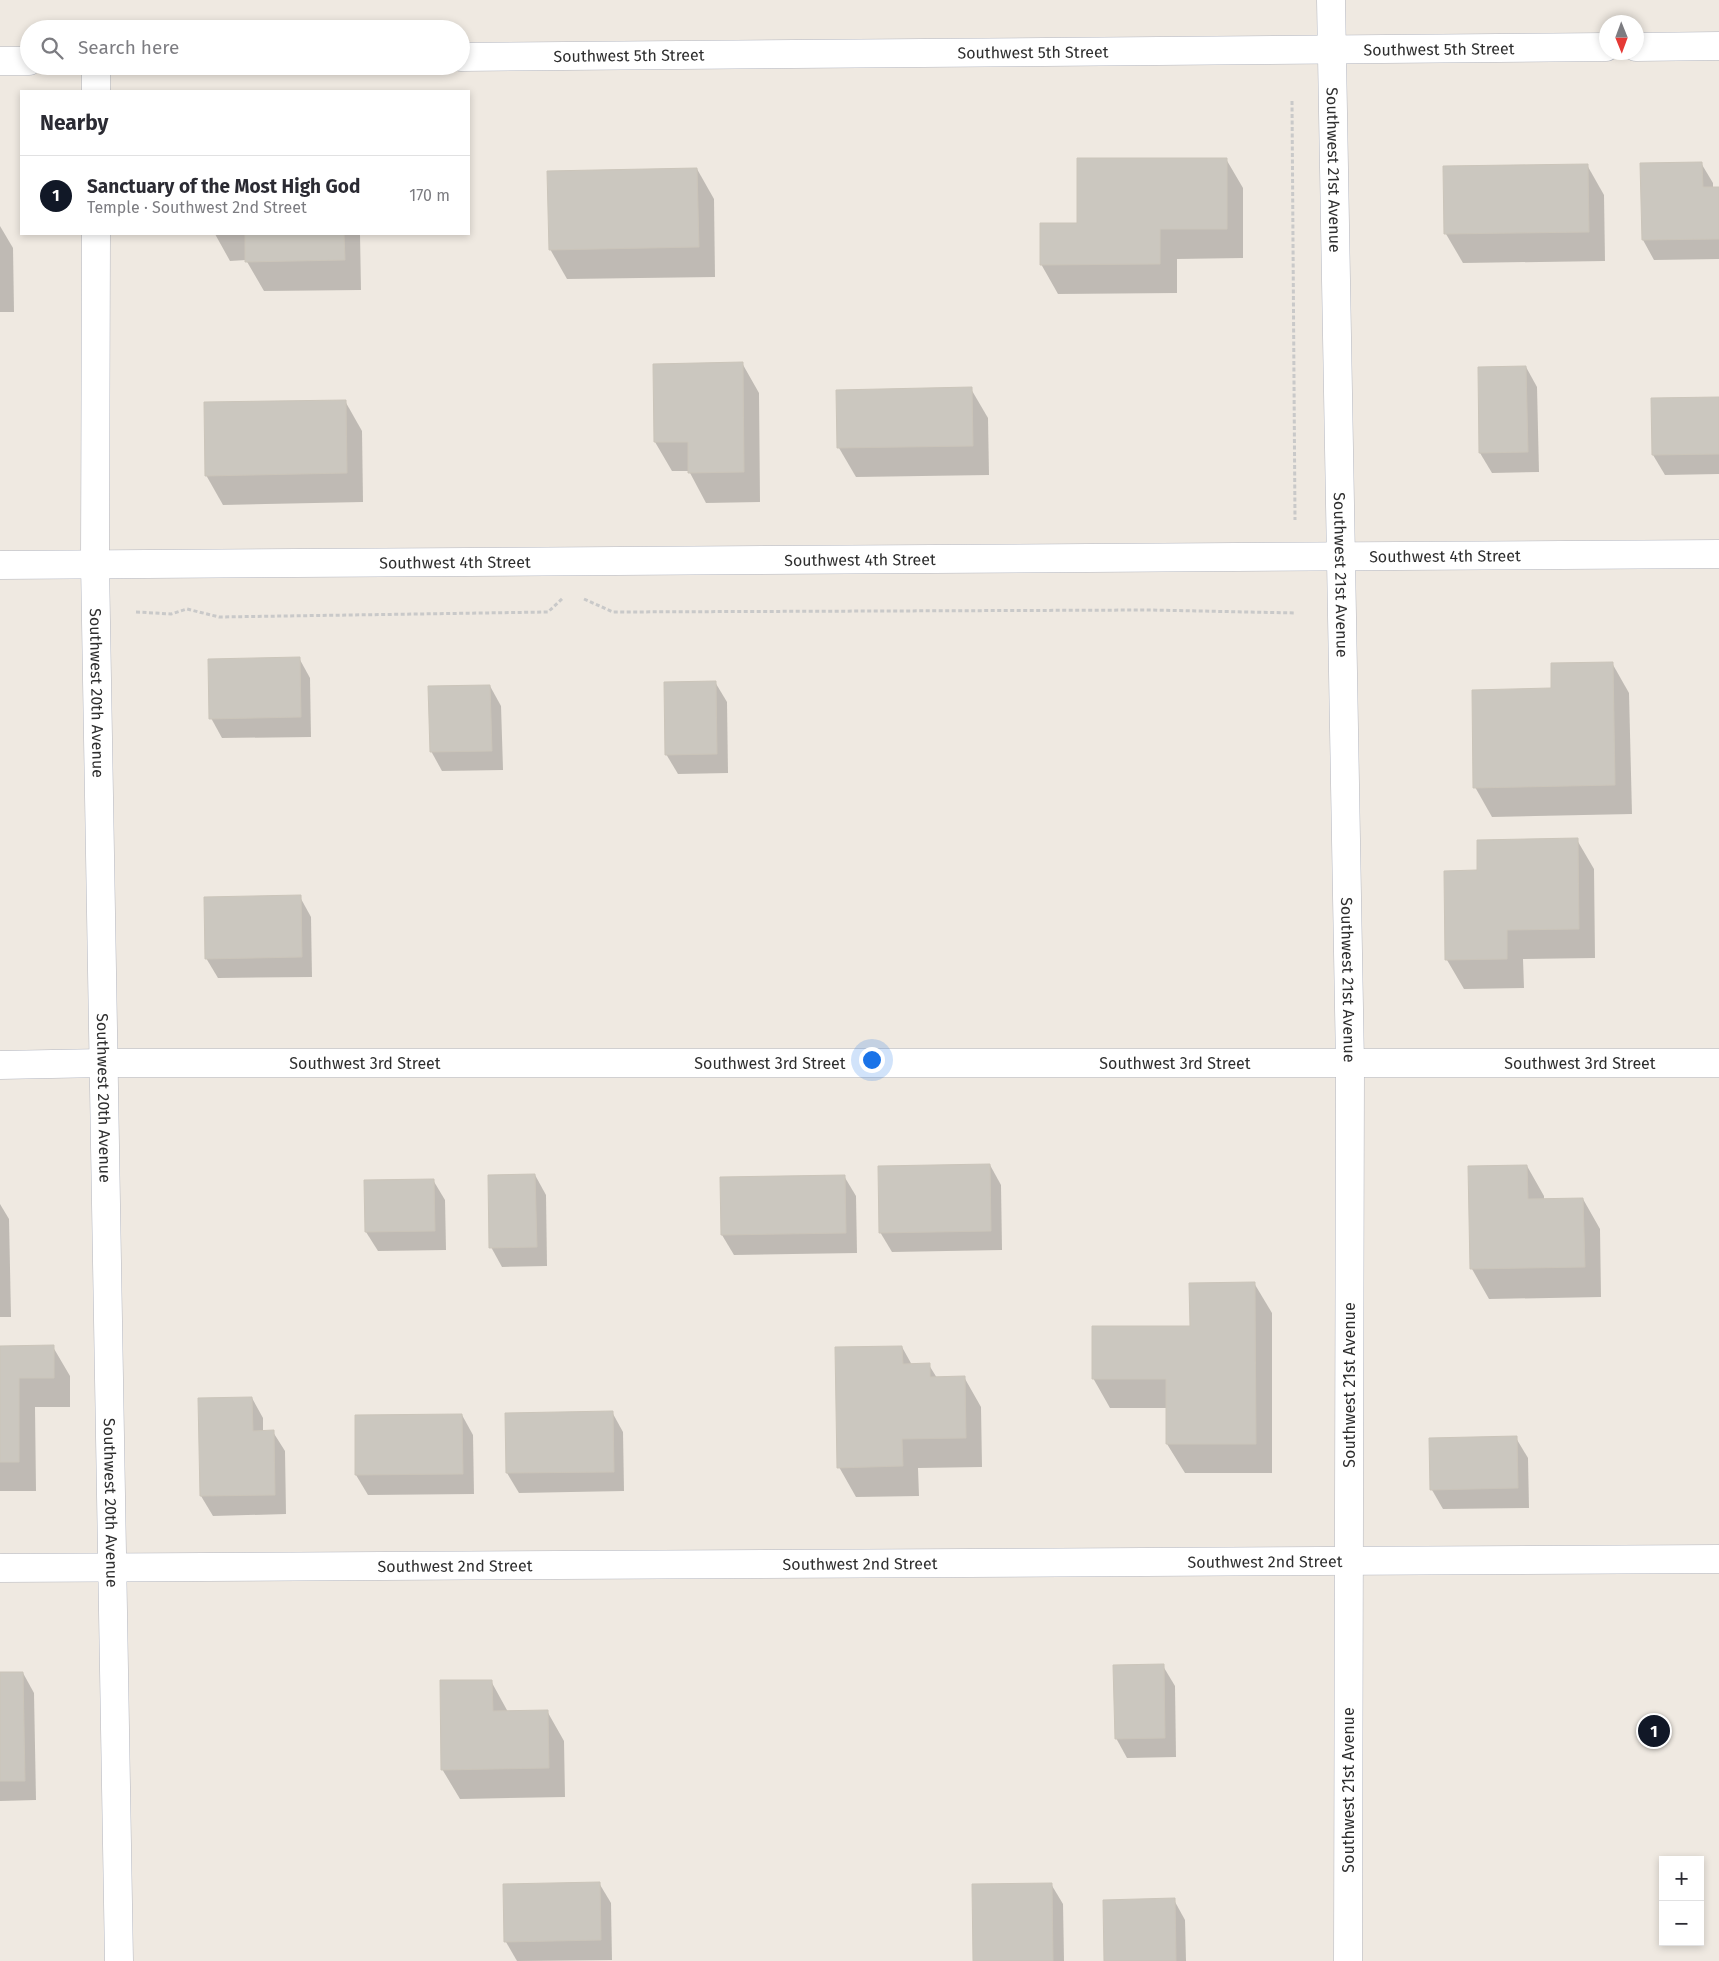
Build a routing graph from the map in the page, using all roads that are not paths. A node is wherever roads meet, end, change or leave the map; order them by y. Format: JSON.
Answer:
{"nodes":[{"id":1,"x":1331,"y":0,"type":"edge"},
{"id":2,"x":1719,"y":46,"type":"edge"},
{"id":3,"x":1599,"y":47,"type":"edge"},
{"id":4,"x":1644,"y":47,"type":"edge"},
{"id":5,"x":1332,"y":50,"type":"junction"},
{"id":6,"x":470,"y":57,"type":"edge"},
{"id":7,"x":0,"y":61,"type":"edge"},
{"id":8,"x":20,"y":61,"type":"edge"},
{"id":9,"x":96,"y":75,"type":"edge"},
{"id":10,"x":96,"y":90,"type":"edge"},
{"id":11,"x":96,"y":235,"type":"edge"},
{"id":12,"x":1719,"y":554,"type":"edge"},
{"id":13,"x":1341,"y":558,"type":"junction"},
{"id":14,"x":95,"y":564,"type":"junction"},
{"id":15,"x":0,"y":565,"type":"edge"},
{"id":16,"x":103,"y":1063,"type":"junction"},
{"id":17,"x":1350,"y":1064,"type":"junction"},
{"id":18,"x":1719,"y":1064,"type":"edge"},
{"id":19,"x":0,"y":1065,"type":"edge"},
{"id":20,"x":1719,"y":1559,"type":"edge"},
{"id":21,"x":1349,"y":1561,"type":"junction"},
{"id":22,"x":112,"y":1566,"type":"junction"},
{"id":23,"x":0,"y":1568,"type":"edge"},
{"id":24,"x":119,"y":1961,"type":"edge"},
{"id":25,"x":1348,"y":1961,"type":"edge"}],
"edges":[{"from":1,"to":5,"type":"street","name":"Southwest 21st Avenue"},
{"from":2,"to":4,"type":"street"},
{"from":3,"to":5,"type":"street","name":"Southwest 5th Street"},
{"from":5,"to":6,"type":"street","name":"Southwest 5th Street"},
{"from":5,"to":13,"type":"street","name":"Southwest 21st Avenue"},
{"from":7,"to":8,"type":"street"},
{"from":9,"to":10,"type":"street"},
{"from":11,"to":14,"type":"street","name":"Southwest 20th Avenue"},
{"from":12,"to":13,"type":"street","name":"Southwest 4th Street"},
{"from":13,"to":14,"type":"street","name":"Southwest 4th Street"},
{"from":13,"to":17,"type":"street","name":"Southwest 21st Avenue"},
{"from":14,"to":15,"type":"street","name":"Southwest 4th Street"},
{"from":14,"to":16,"type":"street","name":"Southwest 20th Avenue"},
{"from":16,"to":17,"type":"street","name":"Southwest 3rd Street"},
{"from":16,"to":19,"type":"street","name":"Southwest 3rd Street"},
{"from":16,"to":22,"type":"street","name":"Southwest 20th Avenue"},
{"from":17,"to":18,"type":"street","name":"Southwest 3rd Street"},
{"from":17,"to":21,"type":"street","name":"Southwest 21st Avenue"},
{"from":20,"to":21,"type":"street","name":"Southwest 2nd Street"},
{"from":21,"to":22,"type":"street","name":"Southwest 2nd Street"},
{"from":21,"to":25,"type":"street","name":"Southwest 21st Avenue"},
{"from":22,"to":23,"type":"street","name":"Southwest 2nd Street"},
{"from":22,"to":24,"type":"street","name":"Southwest 20th Avenue"}]}
